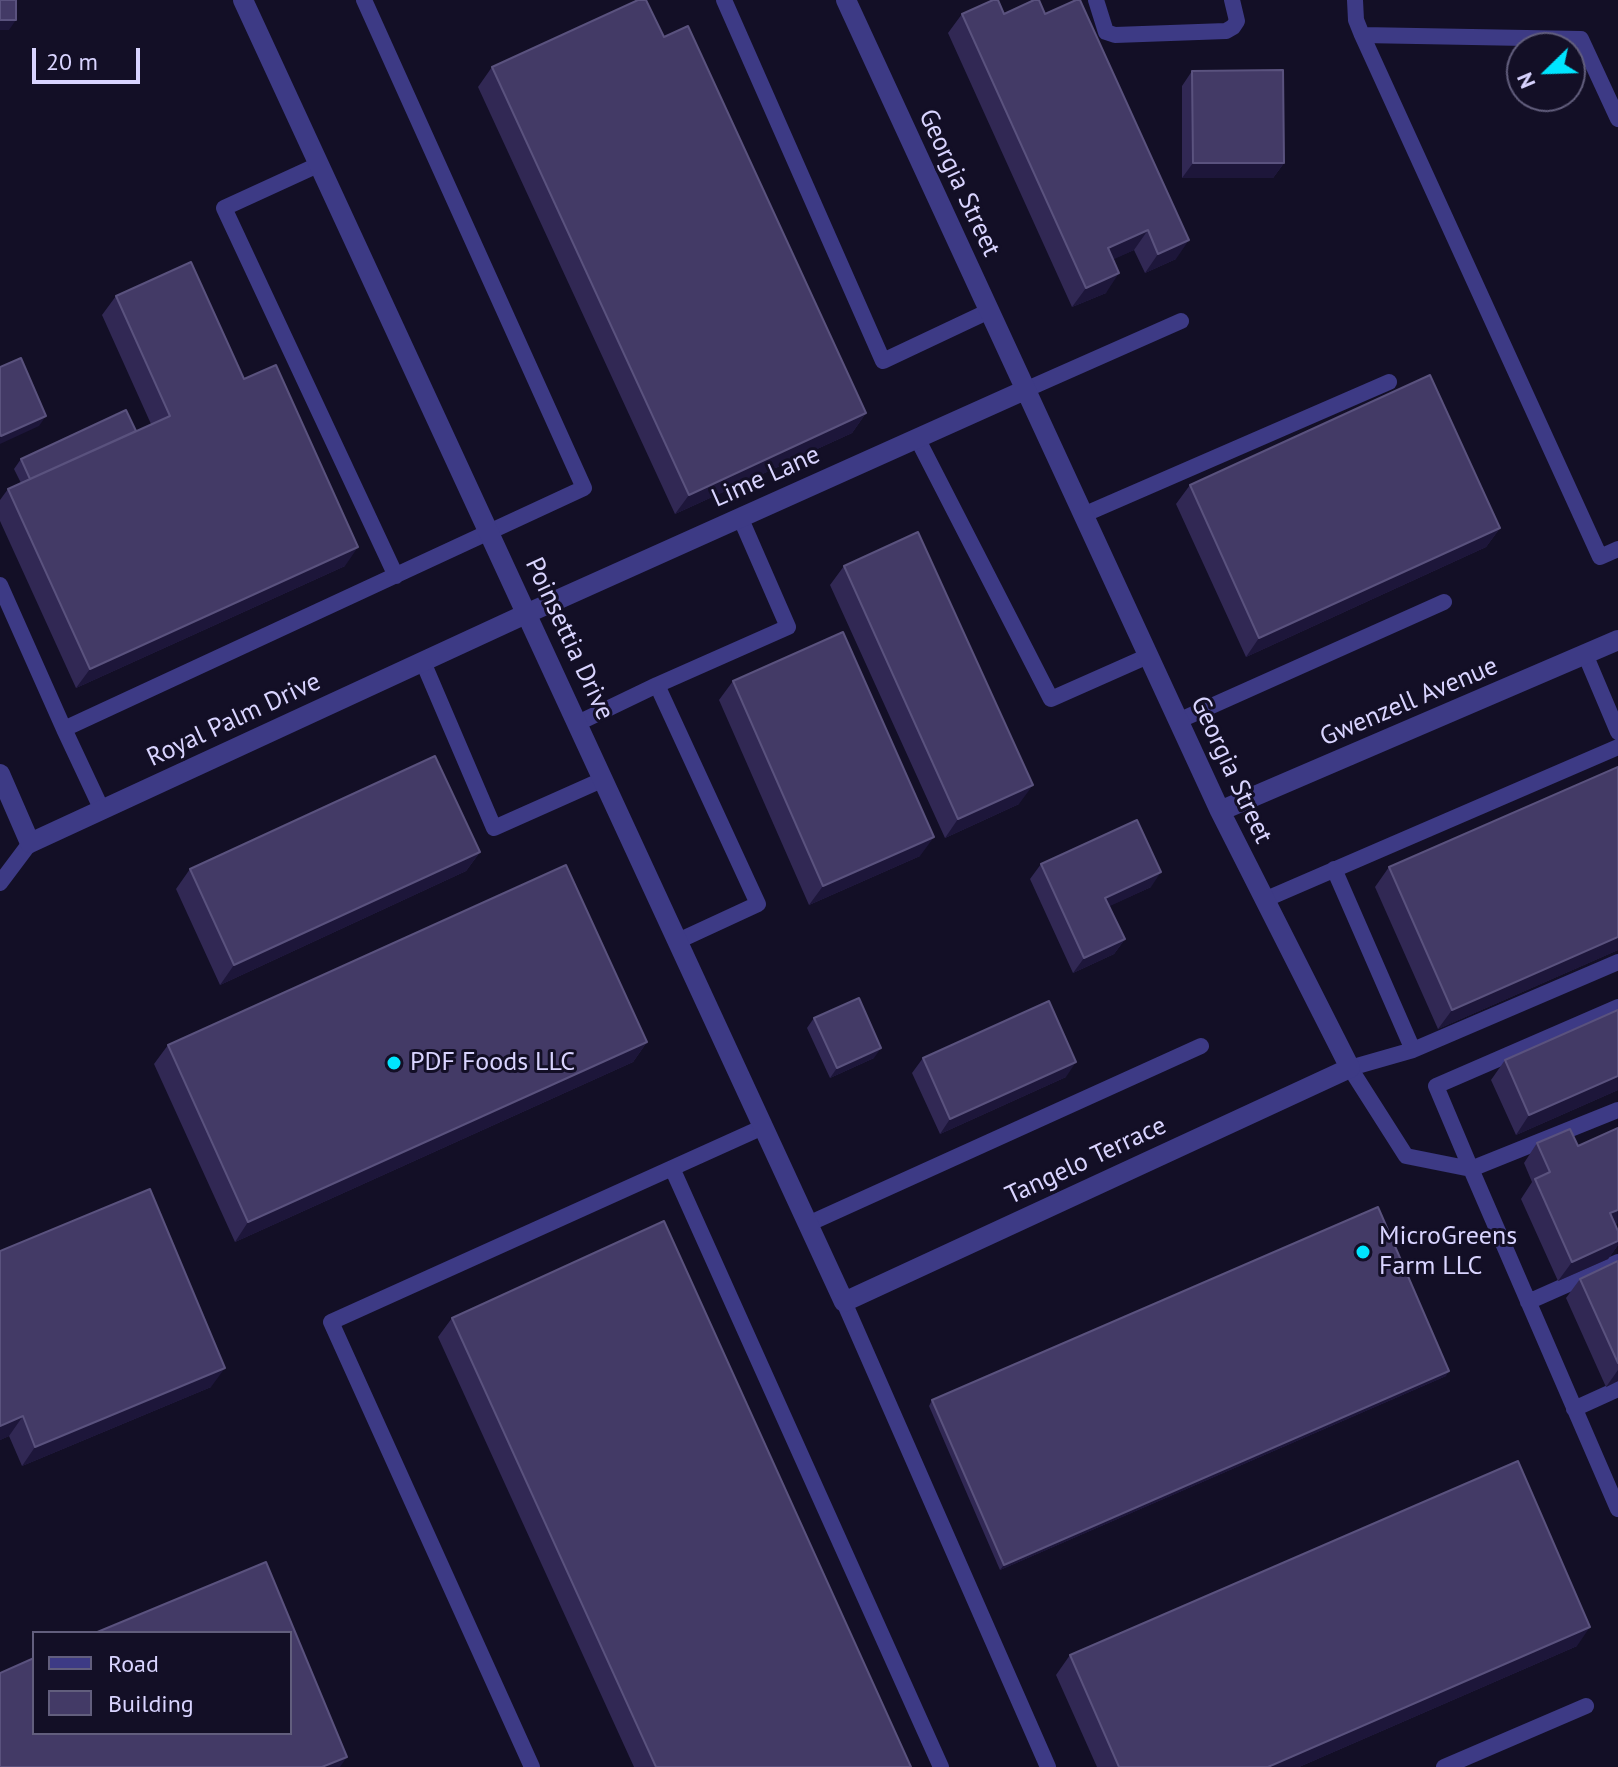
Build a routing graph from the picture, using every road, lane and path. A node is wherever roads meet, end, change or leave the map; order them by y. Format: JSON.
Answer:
{"nodes":[{"id":1,"x":243,"y":0,"type":"edge"},
{"id":2,"x":364,"y":0,"type":"edge"},
{"id":3,"x":724,"y":0,"type":"edge"},
{"id":4,"x":846,"y":0,"type":"edge"},
{"id":5,"x":1096,"y":0,"type":"edge"},
{"id":6,"x":1232,"y":0,"type":"edge"},
{"id":7,"x":1355,"y":0,"type":"edge"},
{"id":8,"x":1362,"y":35,"type":"junction"},
{"id":9,"x":1618,"y":119,"type":"edge"},
{"id":10,"x":320,"y":164,"type":"junction"},
{"id":11,"x":989,"y":311,"type":"junction"},
{"id":12,"x":1181,"y":321,"type":"dead end"},
{"id":13,"x":1389,"y":382,"type":"dead end"},
{"id":14,"x":1025,"y":390,"type":"junction"},
{"id":15,"x":917,"y":438,"type":"junction"},
{"id":16,"x":1083,"y":515,"type":"junction"},
{"id":17,"x":740,"y":517,"type":"junction"},
{"id":18,"x":491,"y":532,"type":"junction"},
{"id":19,"x":1618,"y":549,"type":"edge"},
{"id":20,"x":396,"y":576,"type":"junction"},
{"id":21,"x":0,"y":585,"type":"edge"},
{"id":22,"x":1444,"y":602,"type":"dead end"},
{"id":23,"x":528,"y":613,"type":"junction"},
{"id":24,"x":1618,"y":640,"type":"edge"},
{"id":25,"x":1585,"y":654,"type":"junction"},
{"id":26,"x":1148,"y":656,"type":"junction"},
{"id":27,"x":423,"y":662,"type":"junction"},
{"id":28,"x":657,"y":685,"type":"junction"},
{"id":29,"x":1178,"y":721,"type":"junction"},
{"id":30,"x":578,"y":723,"type":"junction"},
{"id":31,"x":64,"y":729,"type":"junction"},
{"id":32,"x":1618,"y":732,"type":"edge"},
{"id":33,"x":1618,"y":747,"type":"edge"},
{"id":34,"x":0,"y":774,"type":"edge"},
{"id":35,"x":604,"y":779,"type":"junction"},
{"id":36,"x":102,"y":810,"type":"junction"},
{"id":37,"x":1220,"y":811,"type":"junction"},
{"id":38,"x":30,"y":843,"type":"junction"},
{"id":39,"x":1334,"y":869,"type":"junction"},
{"id":40,"x":0,"y":883,"type":"edge"},
{"id":41,"x":1264,"y":900,"type":"junction"},
{"id":42,"x":678,"y":941,"type":"junction"},
{"id":43,"x":1618,"y":962,"type":"edge"},
{"id":44,"x":1618,"y":1007,"type":"edge"},
{"id":45,"x":1201,"y":1046,"type":"dead end"},
{"id":46,"x":1413,"y":1050,"type":"junction"},
{"id":47,"x":1350,"y":1068,"type":"junction"},
{"id":48,"x":1618,"y":1110,"type":"edge"},
{"id":49,"x":763,"y":1127,"type":"junction"},
{"id":50,"x":672,"y":1168,"type":"junction"},
{"id":51,"x":1471,"y":1169,"type":"junction"},
{"id":52,"x":808,"y":1224,"type":"junction"},
{"id":53,"x":1618,"y":1262,"type":"edge"},
{"id":54,"x":844,"y":1302,"type":"junction"},
{"id":55,"x":1528,"y":1302,"type":"junction"},
{"id":56,"x":1618,"y":1389,"type":"edge"},
{"id":57,"x":1574,"y":1409,"type":"junction"},
{"id":58,"x":1618,"y":1509,"type":"edge"},
{"id":59,"x":1586,"y":1706,"type":"dead end"},
{"id":60,"x":532,"y":1767,"type":"edge"},
{"id":61,"x":941,"y":1767,"type":"edge"},
{"id":62,"x":1048,"y":1767,"type":"edge"},
{"id":63,"x":1444,"y":1767,"type":"edge"}],
"edges":[{"from":1,"to":10,"type":"street","name":"Poinsettia Drive"},
{"from":2,"to":18,"type":"lane"},
{"from":3,"to":11,"type":"lane"},
{"from":4,"to":11,"type":"street","name":"Georgia Street"},
{"from":5,"to":6,"type":"lane"},
{"from":7,"to":8,"type":"lane"},
{"from":8,"to":9,"type":"lane"},
{"from":8,"to":19,"type":"lane"},
{"from":10,"to":18,"type":"street","name":"Poinsettia Drive"},
{"from":10,"to":20,"type":"lane"},
{"from":11,"to":14,"type":"street","name":"Georgia Street"},
{"from":12,"to":14,"type":"lane"},
{"from":13,"to":16,"type":"lane"},
{"from":14,"to":15,"type":"street","name":"Lime Lane"},
{"from":14,"to":16,"type":"street","name":"Georgia Street"},
{"from":15,"to":17,"type":"street","name":"Lime Lane"},
{"from":15,"to":26,"type":"lane"},
{"from":16,"to":26,"type":"street","name":"Georgia Street"},
{"from":17,"to":23,"type":"street","name":"Lime Lane"},
{"from":17,"to":28,"type":"lane"},
{"from":18,"to":20,"type":"lane"},
{"from":18,"to":23,"type":"street","name":"Poinsettia Drive"},
{"from":20,"to":31,"type":"lane"},
{"from":21,"to":31,"type":"lane"},
{"from":22,"to":29,"type":"lane"},
{"from":23,"to":27,"type":"street","name":"Royal Palm Drive"},
{"from":23,"to":30,"type":"street","name":"Poinsettia Drive"},
{"from":24,"to":25,"type":"street","name":"Gwenzell Avenue"},
{"from":25,"to":32,"type":"lane"},
{"from":25,"to":37,"type":"street","name":"Gwenzell Avenue"},
{"from":26,"to":29,"type":"street","name":"Georgia Street"},
{"from":27,"to":35,"type":"lane"},
{"from":27,"to":36,"type":"street","name":"Royal Palm Drive"},
{"from":28,"to":30,"type":"lane"},
{"from":28,"to":42,"type":"lane"},
{"from":29,"to":37,"type":"street","name":"Georgia Street"},
{"from":30,"to":35,"type":"street","name":"Poinsettia Drive"},
{"from":31,"to":36,"type":"lane"},
{"from":33,"to":39,"type":"lane"},
{"from":34,"to":38,"type":"street"},
{"from":35,"to":42,"type":"street","name":"Poinsettia Drive"},
{"from":36,"to":38,"type":"street","name":"Royal Palm Drive"},
{"from":37,"to":41,"type":"street","name":"Georgia Street"},
{"from":38,"to":40,"type":"lane"},
{"from":39,"to":41,"type":"lane"},
{"from":39,"to":46,"type":"lane"},
{"from":41,"to":47,"type":"street","name":"Georgia Street"},
{"from":42,"to":49,"type":"street","name":"Poinsettia Drive"},
{"from":43,"to":46,"type":"lane"},
{"from":44,"to":51,"type":"lane"},
{"from":45,"to":52,"type":"lane"},
{"from":46,"to":47,"type":"lane"},
{"from":47,"to":51,"type":"lane","name":"Georgia Street"},
{"from":47,"to":54,"type":"street","name":"Tangelo Terrace"},
{"from":48,"to":51,"type":"lane"},
{"from":49,"to":50,"type":"lane"},
{"from":49,"to":52,"type":"street","name":"Poinsettia Drive"},
{"from":50,"to":60,"type":"lane"},
{"from":50,"to":61,"type":"lane"},
{"from":51,"to":55,"type":"lane"},
{"from":52,"to":54,"type":"street","name":"Poinsettia Drive"},
{"from":53,"to":55,"type":"lane"},
{"from":54,"to":62,"type":"lane"},
{"from":55,"to":57,"type":"lane"},
{"from":56,"to":57,"type":"lane"},
{"from":57,"to":58,"type":"lane"},
{"from":59,"to":63,"type":"lane"}]}
